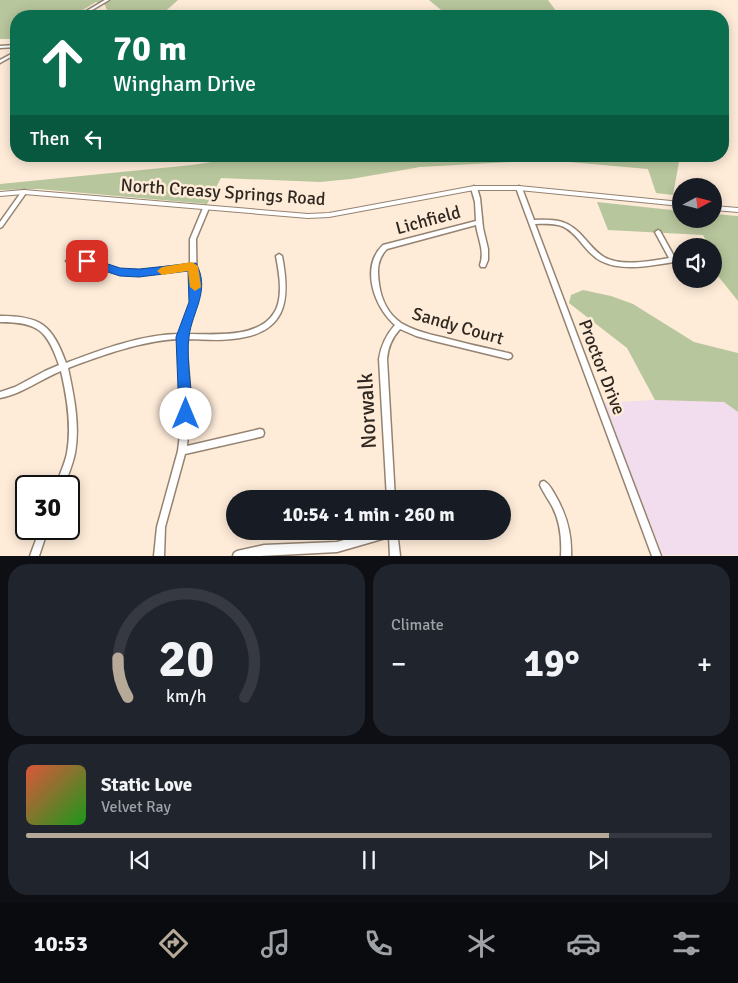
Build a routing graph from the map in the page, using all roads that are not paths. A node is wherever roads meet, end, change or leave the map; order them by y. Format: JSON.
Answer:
{"nodes":[{"id":1,"x":107,"y":0,"type":"edge"},
{"id":2,"x":90,"y":10,"type":"edge"},
{"id":3,"x":474,"y":188,"type":"junction"},
{"id":4,"x":519,"y":188,"type":"junction"},
{"id":5,"x":24,"y":192,"type":"junction"},
{"id":6,"x":0,"y":194,"type":"edge"},
{"id":7,"x":672,"y":203,"type":"edge"},
{"id":8,"x":206,"y":208,"type":"junction"},
{"id":9,"x":722,"y":209,"type":"edge"},
{"id":10,"x":738,"y":210,"type":"edge"},
{"id":11,"x":479,"y":222,"type":"junction"},
{"id":12,"x":532,"y":222,"type":"junction"},
{"id":13,"x":0,"y":226,"type":"edge"},
{"id":14,"x":658,"y":232,"type":"dead end"},
{"id":15,"x":279,"y":256,"type":"dead end"},
{"id":16,"x":672,"y":258,"type":"edge"},
{"id":17,"x":672,"y":260,"type":"edge"},
{"id":18,"x":68,"y":261,"type":"dead end"},
{"id":19,"x":483,"y":265,"type":"dead end"},
{"id":20,"x":192,"y":266,"type":"junction"},
{"id":21,"x":0,"y":318,"type":"edge"},
{"id":22,"x":399,"y":325,"type":"junction"},
{"id":23,"x":182,"y":337,"type":"junction"},
{"id":24,"x":508,"y":356,"type":"dead end"},
{"id":25,"x":62,"y":368,"type":"junction"},
{"id":26,"x":0,"y":395,"type":"edge"},
{"id":27,"x":260,"y":433,"type":"dead end"},
{"id":28,"x":182,"y":450,"type":"junction"},
{"id":29,"x":64,"y":475,"type":"edge"},
{"id":30,"x":544,"y":485,"type":"dead end"},
{"id":31,"x":390,"y":490,"type":"edge"},
{"id":32,"x":40,"y":540,"type":"edge"},
{"id":33,"x":362,"y":540,"type":"edge"},
{"id":34,"x":394,"y":540,"type":"edge"},
{"id":35,"x":264,"y":553,"type":"edge"},
{"id":36,"x":34,"y":556,"type":"edge"},
{"id":37,"x":159,"y":556,"type":"edge"},
{"id":38,"x":237,"y":556,"type":"edge"},
{"id":39,"x":396,"y":556,"type":"edge"},
{"id":40,"x":566,"y":556,"type":"edge"},
{"id":41,"x":657,"y":556,"type":"edge"}],
"edges":[{"from":1,"to":2,"type":"street"},
{"from":3,"to":4,"type":"street","name":"North Creasy Springs Road"},
{"from":3,"to":8,"type":"street","name":"North Creasy Springs Road"},
{"from":3,"to":11,"type":"street"},
{"from":4,"to":7,"type":"street","name":"North Creasy Springs Road"},
{"from":4,"to":12,"type":"street","name":"Proctor Drive"},
{"from":5,"to":6,"type":"street","name":"North Creasy Springs Road"},
{"from":5,"to":8,"type":"street","name":"North Creasy Springs Road"},
{"from":5,"to":13,"type":"street"},
{"from":8,"to":20,"type":"street"},
{"from":9,"to":10,"type":"street"},
{"from":11,"to":19,"type":"street"},
{"from":11,"to":22,"type":"street","name":"Lichfield"},
{"from":12,"to":17,"type":"street"},
{"from":12,"to":41,"type":"street","name":"Proctor Drive"},
{"from":14,"to":16,"type":"street"},
{"from":15,"to":23,"type":"street"},
{"from":18,"to":20,"type":"street"},
{"from":20,"to":23,"type":"street"},
{"from":21,"to":25,"type":"street"},
{"from":22,"to":24,"type":"street","name":"Sandy Court"},
{"from":22,"to":31,"type":"street","name":"Norwalk"},
{"from":23,"to":25,"type":"street"},
{"from":23,"to":28,"type":"street"},
{"from":25,"to":26,"type":"street"},
{"from":25,"to":29,"type":"street"},
{"from":27,"to":28,"type":"street"},
{"from":28,"to":37,"type":"street"},
{"from":30,"to":40,"type":"street"},
{"from":32,"to":36,"type":"street"},
{"from":33,"to":35,"type":"street"},
{"from":34,"to":39,"type":"street"},
{"from":35,"to":38,"type":"street"}]}
